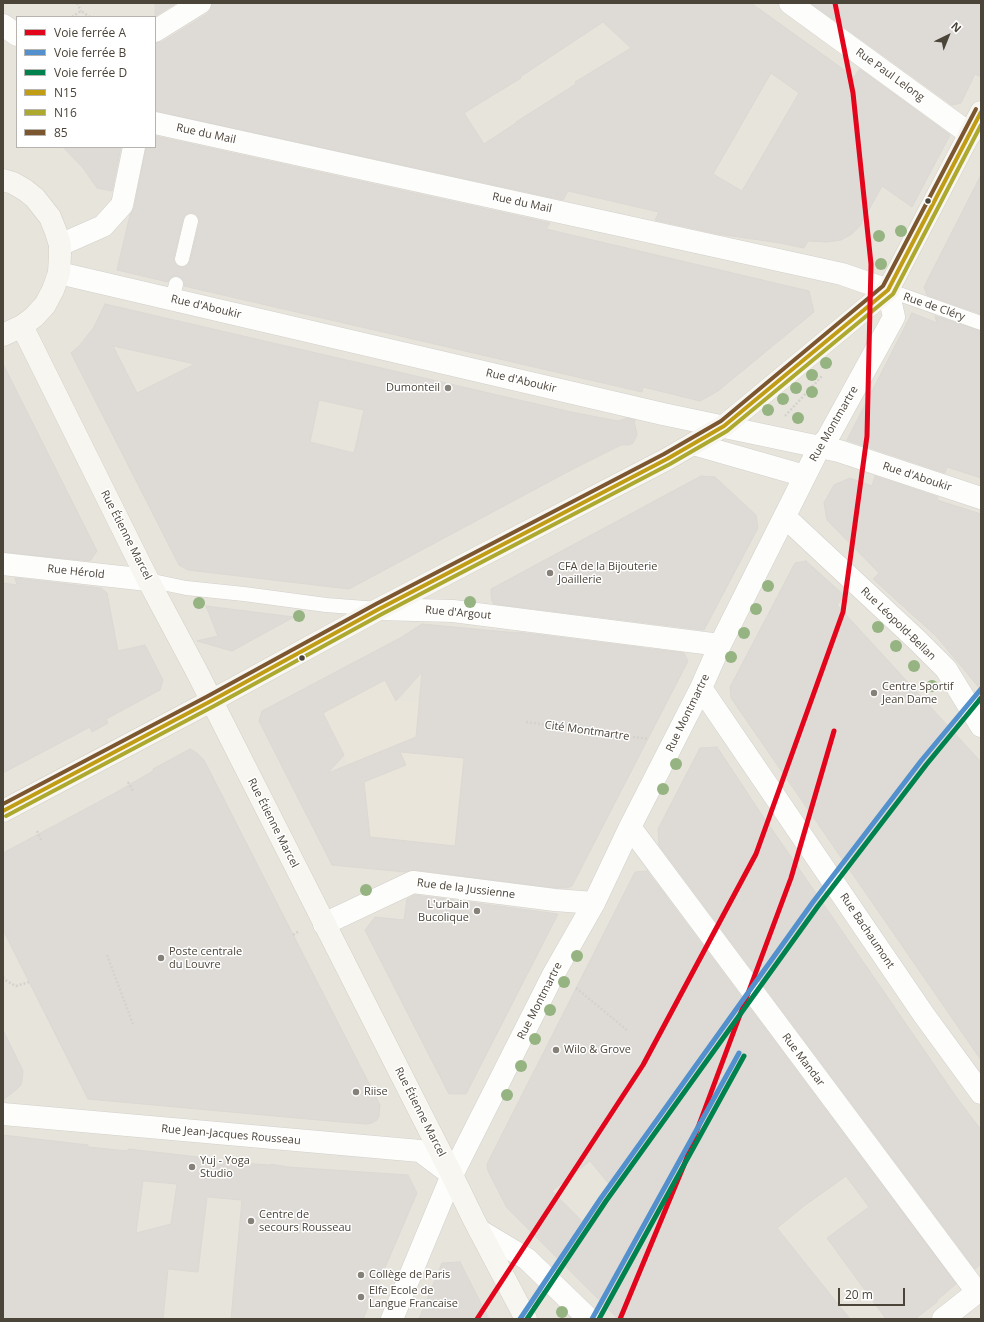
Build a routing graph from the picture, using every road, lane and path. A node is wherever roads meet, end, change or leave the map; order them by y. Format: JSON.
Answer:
{"nodes":[{"id":1,"x":77,"y":3,"type":"edge"},
{"id":2,"x":200,"y":3,"type":"edge"},
{"id":3,"x":790,"y":3,"type":"edge"},
{"id":4,"x":81,"y":11,"type":"junction"},
{"id":5,"x":74,"y":16,"type":"edge"},
{"id":6,"x":88,"y":16,"type":"edge"},
{"id":7,"x":3,"y":25,"type":"edge"},
{"id":8,"x":156,"y":30,"type":"edge"},
{"id":9,"x":16,"y":34,"type":"edge"},
{"id":10,"x":981,"y":112,"type":"edge"},
{"id":11,"x":156,"y":123,"type":"edge"},
{"id":12,"x":970,"y":134,"type":"junction"},
{"id":13,"x":134,"y":148,"type":"edge"},
{"id":14,"x":3,"y":180,"type":"edge"},
{"id":15,"x":191,"y":221,"type":"dead end"},
{"id":16,"x":60,"y":245,"type":"junction"},
{"id":17,"x":182,"y":259,"type":"dead end"},
{"id":18,"x":59,"y":273,"type":"junction"},
{"id":19,"x":888,"y":290,"type":"junction"},
{"id":20,"x":981,"y":323,"type":"edge"},
{"id":21,"x":12,"y":331,"type":"edge"},
{"id":22,"x":824,"y":374,"type":"dead end"},
{"id":23,"x":781,"y":421,"type":"dead end"},
{"id":24,"x":724,"y":426,"type":"junction"},
{"id":25,"x":693,"y":444,"type":"junction"},
{"id":26,"x":820,"y":446,"type":"junction"},
{"id":27,"x":805,"y":476,"type":"junction"},
{"id":28,"x":981,"y":498,"type":"edge"},
{"id":29,"x":785,"y":517,"type":"junction"},
{"id":30,"x":3,"y":564,"type":"edge"},
{"id":31,"x":148,"y":580,"type":"junction"},
{"id":32,"x":379,"y":609,"type":"junction"},
{"id":33,"x":720,"y":645,"type":"junction"},
{"id":34,"x":701,"y":688,"type":"junction"},
{"id":35,"x":211,"y":701,"type":"junction"},
{"id":36,"x":526,"y":722,"type":"dead end"},
{"id":37,"x":981,"y":726,"type":"edge"},
{"id":38,"x":648,"y":739,"type":"dead end"},
{"id":39,"x":128,"y":782,"type":"dead end"},
{"id":40,"x":132,"y":791,"type":"dead end"},
{"id":41,"x":3,"y":811,"type":"edge"},
{"id":42,"x":630,"y":827,"type":"junction"},
{"id":43,"x":37,"y":831,"type":"dead end"},
{"id":44,"x":41,"y":840,"type":"dead end"},
{"id":45,"x":594,"y":903,"type":"junction"},
{"id":46,"x":324,"y":924,"type":"junction"},
{"id":47,"x":299,"y":932,"type":"dead end"},
{"id":48,"x":293,"y":935,"type":"dead end"},
{"id":49,"x":107,"y":955,"type":"dead end"},
{"id":50,"x":3,"y":977,"type":"edge"},
{"id":51,"x":29,"y":982,"type":"dead end"},
{"id":52,"x":576,"y":988,"type":"dead end"},
{"id":53,"x":133,"y":1024,"type":"dead end"},
{"id":54,"x":627,"y":1030,"type":"dead end"},
{"id":55,"x":981,"y":1093,"type":"edge"},
{"id":56,"x":3,"y":1114,"type":"edge"},
{"id":57,"x":452,"y":1175,"type":"junction"},
{"id":58,"x":480,"y":1231,"type":"junction"},
{"id":59,"x":979,"y":1291,"type":"edge"},
{"id":60,"x":392,"y":1319,"type":"edge"},
{"id":61,"x":526,"y":1319,"type":"edge"},
{"id":62,"x":589,"y":1319,"type":"edge"},
{"id":63,"x":943,"y":1319,"type":"edge"}],
"edges":[{"from":1,"to":4,"type":"path"},
{"from":2,"to":8,"type":"street"},
{"from":3,"to":12,"type":"street","name":"Rue Paul Lelong"},
{"from":4,"to":5,"type":"path"},
{"from":4,"to":6,"type":"path"},
{"from":7,"to":9,"type":"street"},
{"from":10,"to":12,"type":"street"},
{"from":11,"to":19,"type":"street","name":"Rue du Mail"},
{"from":12,"to":19,"type":"street"},
{"from":13,"to":16,"type":"street"},
{"from":14,"to":16,"type":"street"},
{"from":15,"to":17,"type":"lane"},
{"from":16,"to":18,"type":"street"},
{"from":18,"to":21,"type":"street"},
{"from":18,"to":24,"type":"street","name":"Rue d'Aboukir"},
{"from":19,"to":20,"type":"lane","name":"Rue de Cléry"},
{"from":19,"to":24,"type":"street"},
{"from":19,"to":26,"type":"street","name":"Rue Montmartre"},
{"from":21,"to":31,"type":"street","name":"Rue Étienne Marcel"},
{"from":22,"to":23,"type":"path"},
{"from":24,"to":25,"type":"street"},
{"from":24,"to":26,"type":"street","name":"Rue d'Aboukir"},
{"from":25,"to":27,"type":"street"},
{"from":25,"to":32,"type":"street"},
{"from":26,"to":27,"type":"street","name":"Rue Montmartre"},
{"from":26,"to":28,"type":"street","name":"Rue d'Aboukir"},
{"from":27,"to":29,"type":"street","name":"Rue Montmartre"},
{"from":29,"to":33,"type":"street","name":"Rue Montmartre"},
{"from":29,"to":37,"type":"street","name":"Rue Léopold-Bellan"},
{"from":30,"to":31,"type":"street","name":"Rue Hérold"},
{"from":31,"to":32,"type":"lane","name":"Rue d'Argout"},
{"from":31,"to":35,"type":"street","name":"Rue Étienne Marcel"},
{"from":32,"to":33,"type":"street","name":"Rue d'Argout"},
{"from":32,"to":35,"type":"street"},
{"from":33,"to":34,"type":"street","name":"Rue Montmartre"},
{"from":34,"to":42,"type":"street","name":"Rue Montmartre"},
{"from":34,"to":55,"type":"street","name":"Rue Bachaumont"},
{"from":35,"to":41,"type":"street"},
{"from":35,"to":46,"type":"street","name":"Rue Étienne Marcel"},
{"from":36,"to":38,"type":"path","name":"Cité Montmartre"},
{"from":39,"to":40,"type":"path"},
{"from":42,"to":45,"type":"street","name":"Rue Montmartre"},
{"from":42,"to":59,"type":"street","name":"Rue Mandar"},
{"from":43,"to":44,"type":"path"},
{"from":45,"to":46,"type":"street","name":"Rue de la Jussienne"},
{"from":45,"to":57,"type":"street","name":"Rue Montmartre"},
{"from":46,"to":57,"type":"street","name":"Rue Étienne Marcel"},
{"from":47,"to":48,"type":"path"},
{"from":49,"to":53,"type":"path"},
{"from":50,"to":51,"type":"path"},
{"from":52,"to":54,"type":"path"},
{"from":56,"to":57,"type":"street","name":"Rue Jean-Jacques Rousseau"},
{"from":57,"to":58,"type":"street","name":"Rue Étienne Marcel"},
{"from":57,"to":60,"type":"street","name":"Rue Montmartre"},
{"from":58,"to":61,"type":"street","name":"Rue Étienne Marcel"},
{"from":58,"to":62,"type":"street"},
{"from":59,"to":63,"type":"street"}]}
